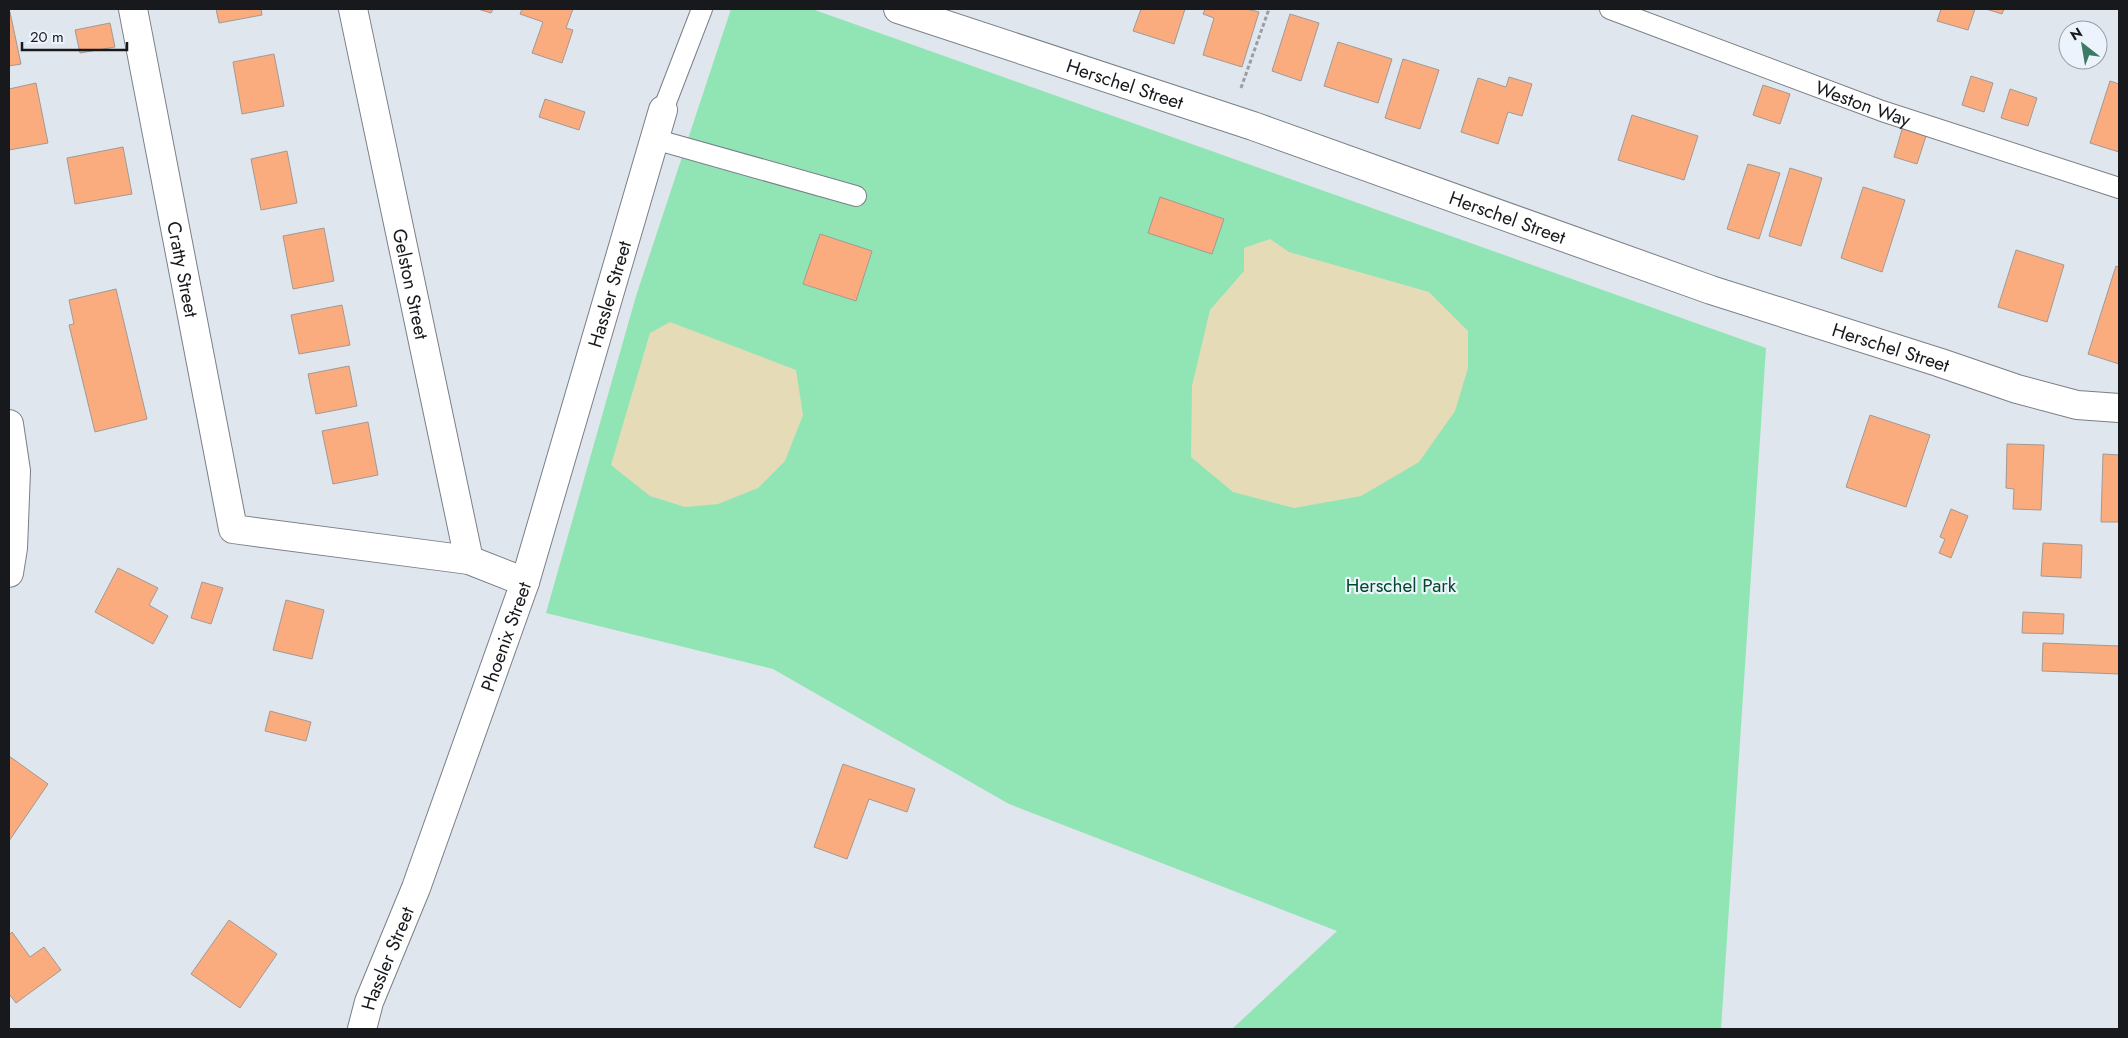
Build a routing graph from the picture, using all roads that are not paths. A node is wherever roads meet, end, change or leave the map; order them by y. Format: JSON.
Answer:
{"nodes":[{"id":1,"x":133,"y":9,"type":"edge"},
{"id":2,"x":353,"y":9,"type":"edge"},
{"id":3,"x":702,"y":9,"type":"edge"},
{"id":4,"x":898,"y":9,"type":"edge"},
{"id":5,"x":1610,"y":9,"type":"edge"},
{"id":6,"x":663,"y":110,"type":"joint"},
{"id":7,"x":654,"y":139,"type":"junction"},
{"id":8,"x":2119,"y":188,"type":"edge"},
{"id":9,"x":856,"y":196,"type":"dead end"},
{"id":10,"x":2119,"y":408,"type":"edge"},
{"id":11,"x":9,"y":424,"type":"edge"},
{"id":12,"x":233,"y":530,"type":"joint"},
{"id":13,"x":469,"y":560,"type":"junction"},
{"id":14,"x":9,"y":573,"type":"edge"},
{"id":15,"x":525,"y":582,"type":"junction"},
{"id":16,"x":416,"y":888,"type":"joint"},
{"id":17,"x":362,"y":1029,"type":"edge"}],
"edges":[{"from":1,"to":12,"type":"street","name":"Cratty Street"},
{"from":2,"to":13,"type":"street","name":"Gelston Street"},
{"from":3,"to":6,"type":"lane","name":"Hassler Street"},
{"from":4,"to":10,"type":"street","name":"Herschel Street"},
{"from":5,"to":8,"type":"lane","name":"Weston Way"},
{"from":6,"to":7,"type":"street","name":"Hassler Street"},
{"from":7,"to":9,"type":"lane"},
{"from":7,"to":15,"type":"street","name":"Hassler Street"},
{"from":11,"to":14,"type":"street"},
{"from":12,"to":13,"type":"street","name":"Phoenix Street"},
{"from":13,"to":15,"type":"street","name":"Phoenix Street"},
{"from":15,"to":16,"type":"street","name":"Phoenix Street"},
{"from":16,"to":17,"type":"street","name":"Hassler Street"}]}
